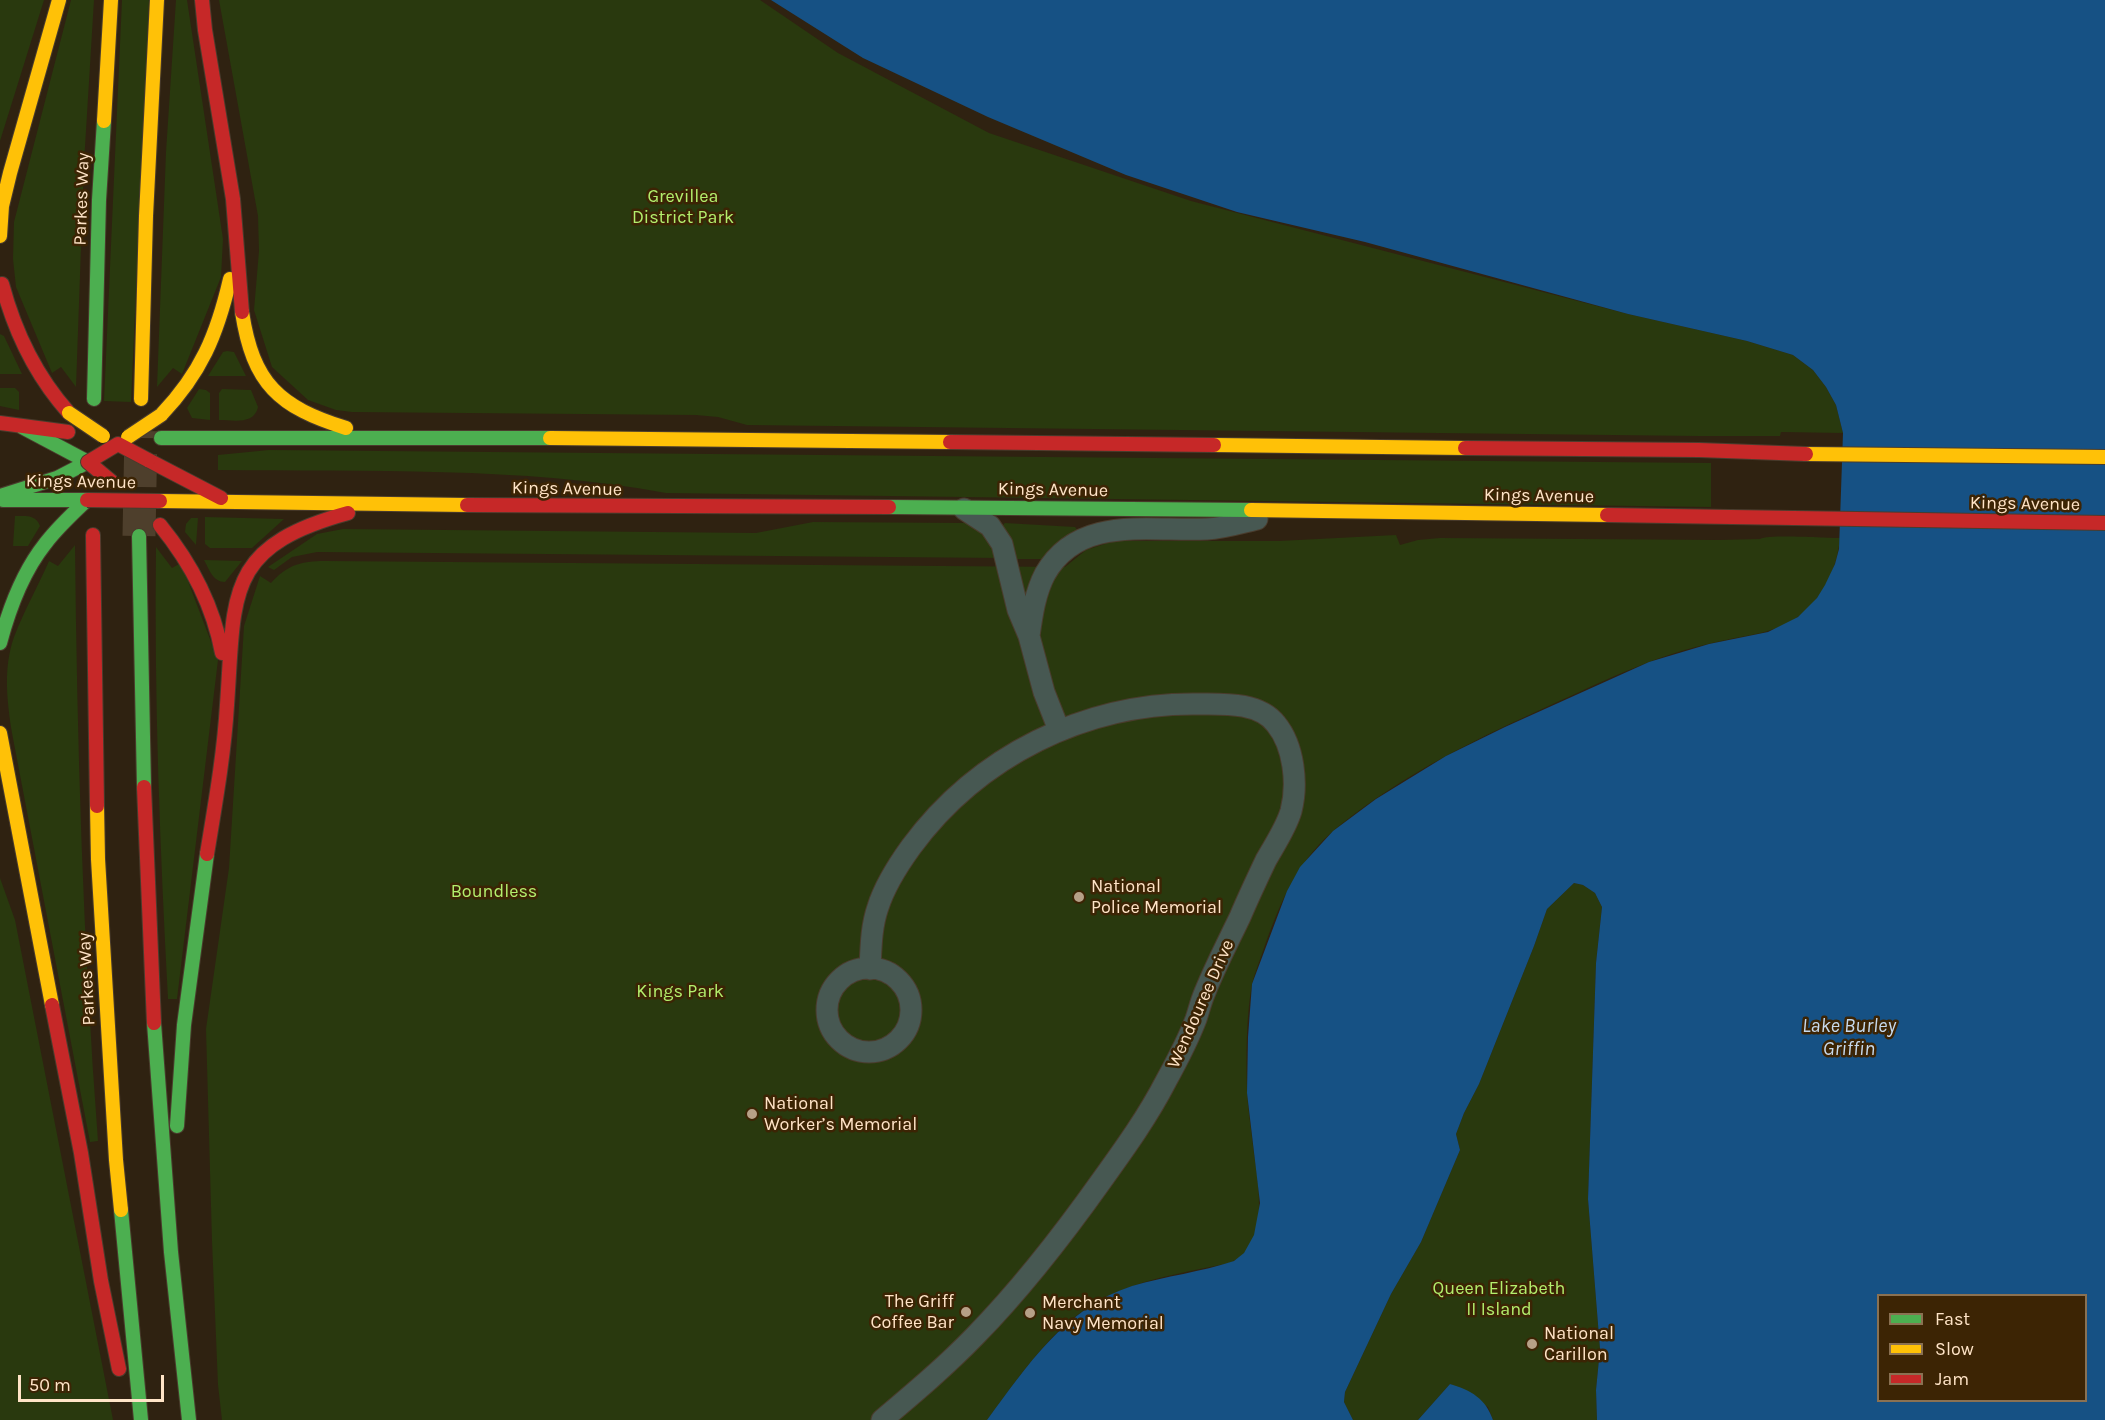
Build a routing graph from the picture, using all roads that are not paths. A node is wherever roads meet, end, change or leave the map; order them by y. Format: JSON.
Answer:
{"nodes":[{"id":1,"x":59,"y":0,"type":"edge"},
{"id":2,"x":111,"y":0,"type":"edge"},
{"id":3,"x":157,"y":0,"type":"edge"},
{"id":4,"x":202,"y":0,"type":"edge"},
{"id":5,"x":0,"y":236,"type":"edge"},
{"id":6,"x":238,"y":242,"type":"junction"},
{"id":7,"x":2,"y":278,"type":"edge"},
{"id":8,"x":0,"y":300,"type":"edge"},
{"id":9,"x":94,"y":399,"type":"dead end"},
{"id":10,"x":141,"y":399,"type":"dead end"},
{"id":11,"x":0,"y":423,"type":"edge"},
{"id":12,"x":22,"y":427,"type":"junction"},
{"id":13,"x":68,"y":432,"type":"dead end"},
{"id":14,"x":214,"y":437,"type":"junction"},
{"id":15,"x":376,"y":438,"type":"junction"},
{"id":16,"x":123,"y":440,"type":"junction"},
{"id":17,"x":2105,"y":457,"type":"edge"},
{"id":18,"x":156,"y":461,"type":"junction"},
{"id":19,"x":88,"y":462,"type":"junction"},
{"id":20,"x":121,"y":476,"type":"junction"},
{"id":21,"x":0,"y":498,"type":"edge"},
{"id":22,"x":87,"y":500,"type":"junction"},
{"id":23,"x":134,"y":500,"type":"junction"},
{"id":24,"x":228,"y":501,"type":"junction"},
{"id":25,"x":379,"y":505,"type":"junction"},
{"id":26,"x":962,"y":507,"type":"junction"},
{"id":27,"x":1284,"y":510,"type":"junction"},
{"id":28,"x":2105,"y":523,"type":"edge"},
{"id":29,"x":93,"y":535,"type":"dead end"},
{"id":30,"x":139,"y":536,"type":"tunnel mouth"},
{"id":31,"x":1029,"y":636,"type":"junction"},
{"id":32,"x":0,"y":643,"type":"edge"},
{"id":33,"x":228,"y":699,"type":"junction"},
{"id":34,"x":1059,"y":730,"type":"junction"},
{"id":35,"x":0,"y":734,"type":"edge"},
{"id":36,"x":0,"y":757,"type":"edge"},
{"id":37,"x":8,"y":771,"type":"junction"},
{"id":38,"x":870,"y":969,"type":"dead end"},
{"id":39,"x":174,"y":1279,"type":"junction"},
{"id":40,"x":132,"y":1420,"type":"edge"},
{"id":41,"x":141,"y":1420,"type":"edge"},
{"id":42,"x":189,"y":1420,"type":"edge"},
{"id":43,"x":882,"y":1420,"type":"edge"}],
"edges":[{"from":1,"to":5,"type":"main road"},
{"from":2,"to":9,"type":"main road","name":"Parkes Way"},
{"from":3,"to":10,"type":"main road"},
{"from":4,"to":6,"type":"main road"},
{"from":6,"to":15,"type":"main road"},
{"from":6,"to":16,"type":"main road","bridge":true},
{"from":7,"to":8,"type":"main road"},
{"from":7,"to":16,"type":"main road","bridge":true},
{"from":11,"to":12,"type":"main road"},
{"from":12,"to":13,"type":"main road"},
{"from":12,"to":19,"type":"main road"},
{"from":14,"to":15,"type":"main road"},
{"from":14,"to":16,"type":"main road"},
{"from":14,"to":18,"type":"main road"},
{"from":15,"to":17,"type":"main road"},
{"from":16,"to":18,"type":"main road","bridge":true},
{"from":16,"to":19,"type":"main road","bridge":true},
{"from":18,"to":20,"type":"main road"},
{"from":18,"to":24,"type":"main road"},
{"from":19,"to":20,"type":"main road","bridge":true},
{"from":19,"to":21,"type":"main road"},
{"from":20,"to":22,"type":"main road"},
{"from":20,"to":23,"type":"main road"},
{"from":21,"to":22,"type":"main road","name":"Kings Avenue"},
{"from":22,"to":23,"type":"main road","name":"Kings Avenue","bridge":true},
{"from":22,"to":32,"type":"main road"},
{"from":23,"to":24,"type":"main road","name":"Kings Avenue","bridge":true},
{"from":23,"to":33,"type":"main road"},
{"from":24,"to":25,"type":"main road","name":"Kings Avenue"},
{"from":25,"to":26,"type":"main road","name":"Kings Avenue"},
{"from":25,"to":33,"type":"main road"},
{"from":26,"to":27,"type":"main road","name":"Kings Avenue"},
{"from":26,"to":31,"type":"street"},
{"from":27,"to":28,"type":"main road","name":"Kings Avenue"},
{"from":27,"to":31,"type":"street"},
{"from":29,"to":41,"type":"main road","name":"Parkes Way"},
{"from":30,"to":39,"type":"main road"},
{"from":31,"to":34,"type":"street"},
{"from":33,"to":39,"type":"main road"},
{"from":34,"to":38,"type":"street","name":"Wendouree Drive"},
{"from":34,"to":43,"type":"street","name":"Wendouree Drive"},
{"from":35,"to":37,"type":"main road"},
{"from":36,"to":37,"type":"main road"},
{"from":37,"to":40,"type":"main road"},
{"from":39,"to":42,"type":"main road"}]}
